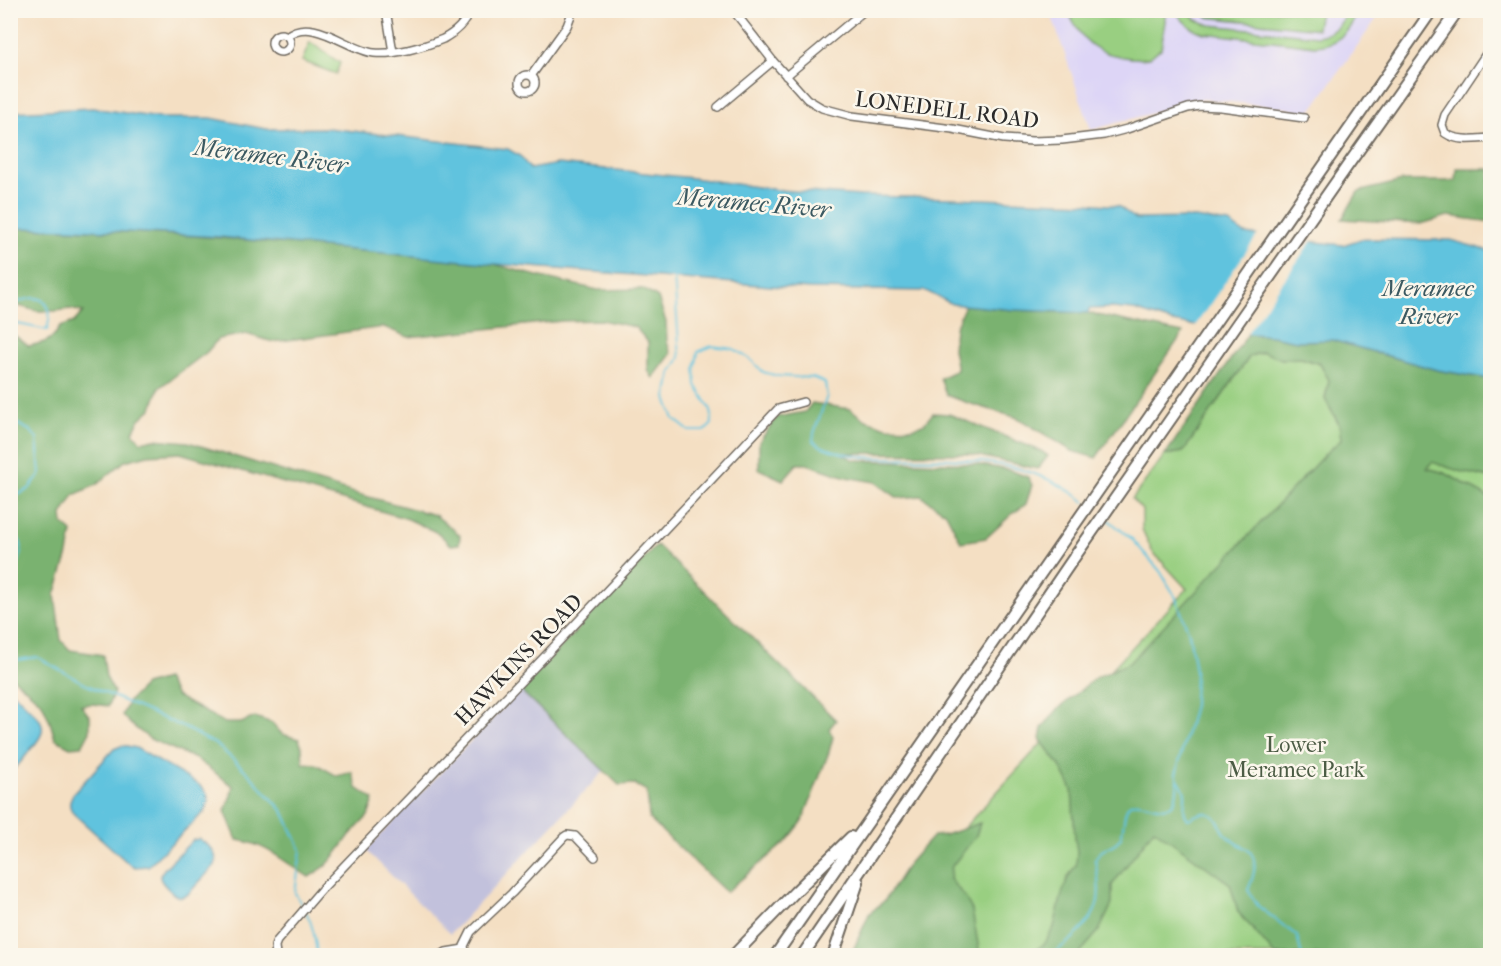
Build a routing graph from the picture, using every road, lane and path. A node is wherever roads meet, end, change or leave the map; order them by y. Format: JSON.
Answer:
{"nodes":[{"id":1,"x":386,"y":10,"type":"edge"},
{"id":2,"x":471,"y":10,"type":"edge"},
{"id":3,"x":573,"y":10,"type":"edge"},
{"id":4,"x":733,"y":10,"type":"edge"},
{"id":5,"x":865,"y":10,"type":"edge"},
{"id":6,"x":1432,"y":10,"type":"edge"},
{"id":7,"x":1458,"y":10,"type":"edge"},
{"id":8,"x":287,"y":36,"type":"dead end"},
{"id":9,"x":1491,"y":48,"type":"edge"},
{"id":10,"x":393,"y":52,"type":"junction"},
{"id":11,"x":773,"y":61,"type":"junction"},
{"id":12,"x":531,"y":76,"type":"dead end"},
{"id":13,"x":786,"y":76,"type":"junction"},
{"id":14,"x":718,"y":107,"type":"dead end"},
{"id":15,"x":1304,"y":118,"type":"dead end"},
{"id":16,"x":1491,"y":138,"type":"edge"},
{"id":17,"x":803,"y":402,"type":"dead end"},
{"id":18,"x":868,"y":820,"type":"junction"},
{"id":19,"x":595,"y":857,"type":"dead end"},
{"id":20,"x":861,"y":870,"type":"junction"},
{"id":21,"x":466,"y":952,"type":"edge"},
{"id":22,"x":276,"y":956,"type":"edge"},
{"id":23,"x":440,"y":956,"type":"edge"},
{"id":24,"x":733,"y":956,"type":"edge"},
{"id":25,"x":775,"y":956,"type":"edge"},
{"id":26,"x":802,"y":956,"type":"edge"},
{"id":27,"x":832,"y":956,"type":"edge"}],
"edges":[{"from":1,"to":10,"type":"street"},
{"from":2,"to":10,"type":"street"},
{"from":3,"to":12,"type":"street"},
{"from":4,"to":11,"type":"street","name":"LONEDELL ROAD"},
{"from":5,"to":13,"type":"street"},
{"from":6,"to":18,"type":"highway"},
{"from":7,"to":20,"type":"highway"},
{"from":8,"to":10,"type":"street"},
{"from":9,"to":16,"type":"street"},
{"from":11,"to":13,"type":"street","name":"LONEDELL ROAD"},
{"from":11,"to":14,"type":"street"},
{"from":13,"to":15,"type":"street","name":"LONEDELL ROAD"},
{"from":17,"to":22,"type":"street","name":"HAWKINS ROAD"},
{"from":18,"to":24,"type":"highway"},
{"from":18,"to":25,"type":"highway"},
{"from":19,"to":21,"type":"street"},
{"from":20,"to":26,"type":"highway"},
{"from":20,"to":27,"type":"highway"},
{"from":21,"to":23,"type":"street"}]}
